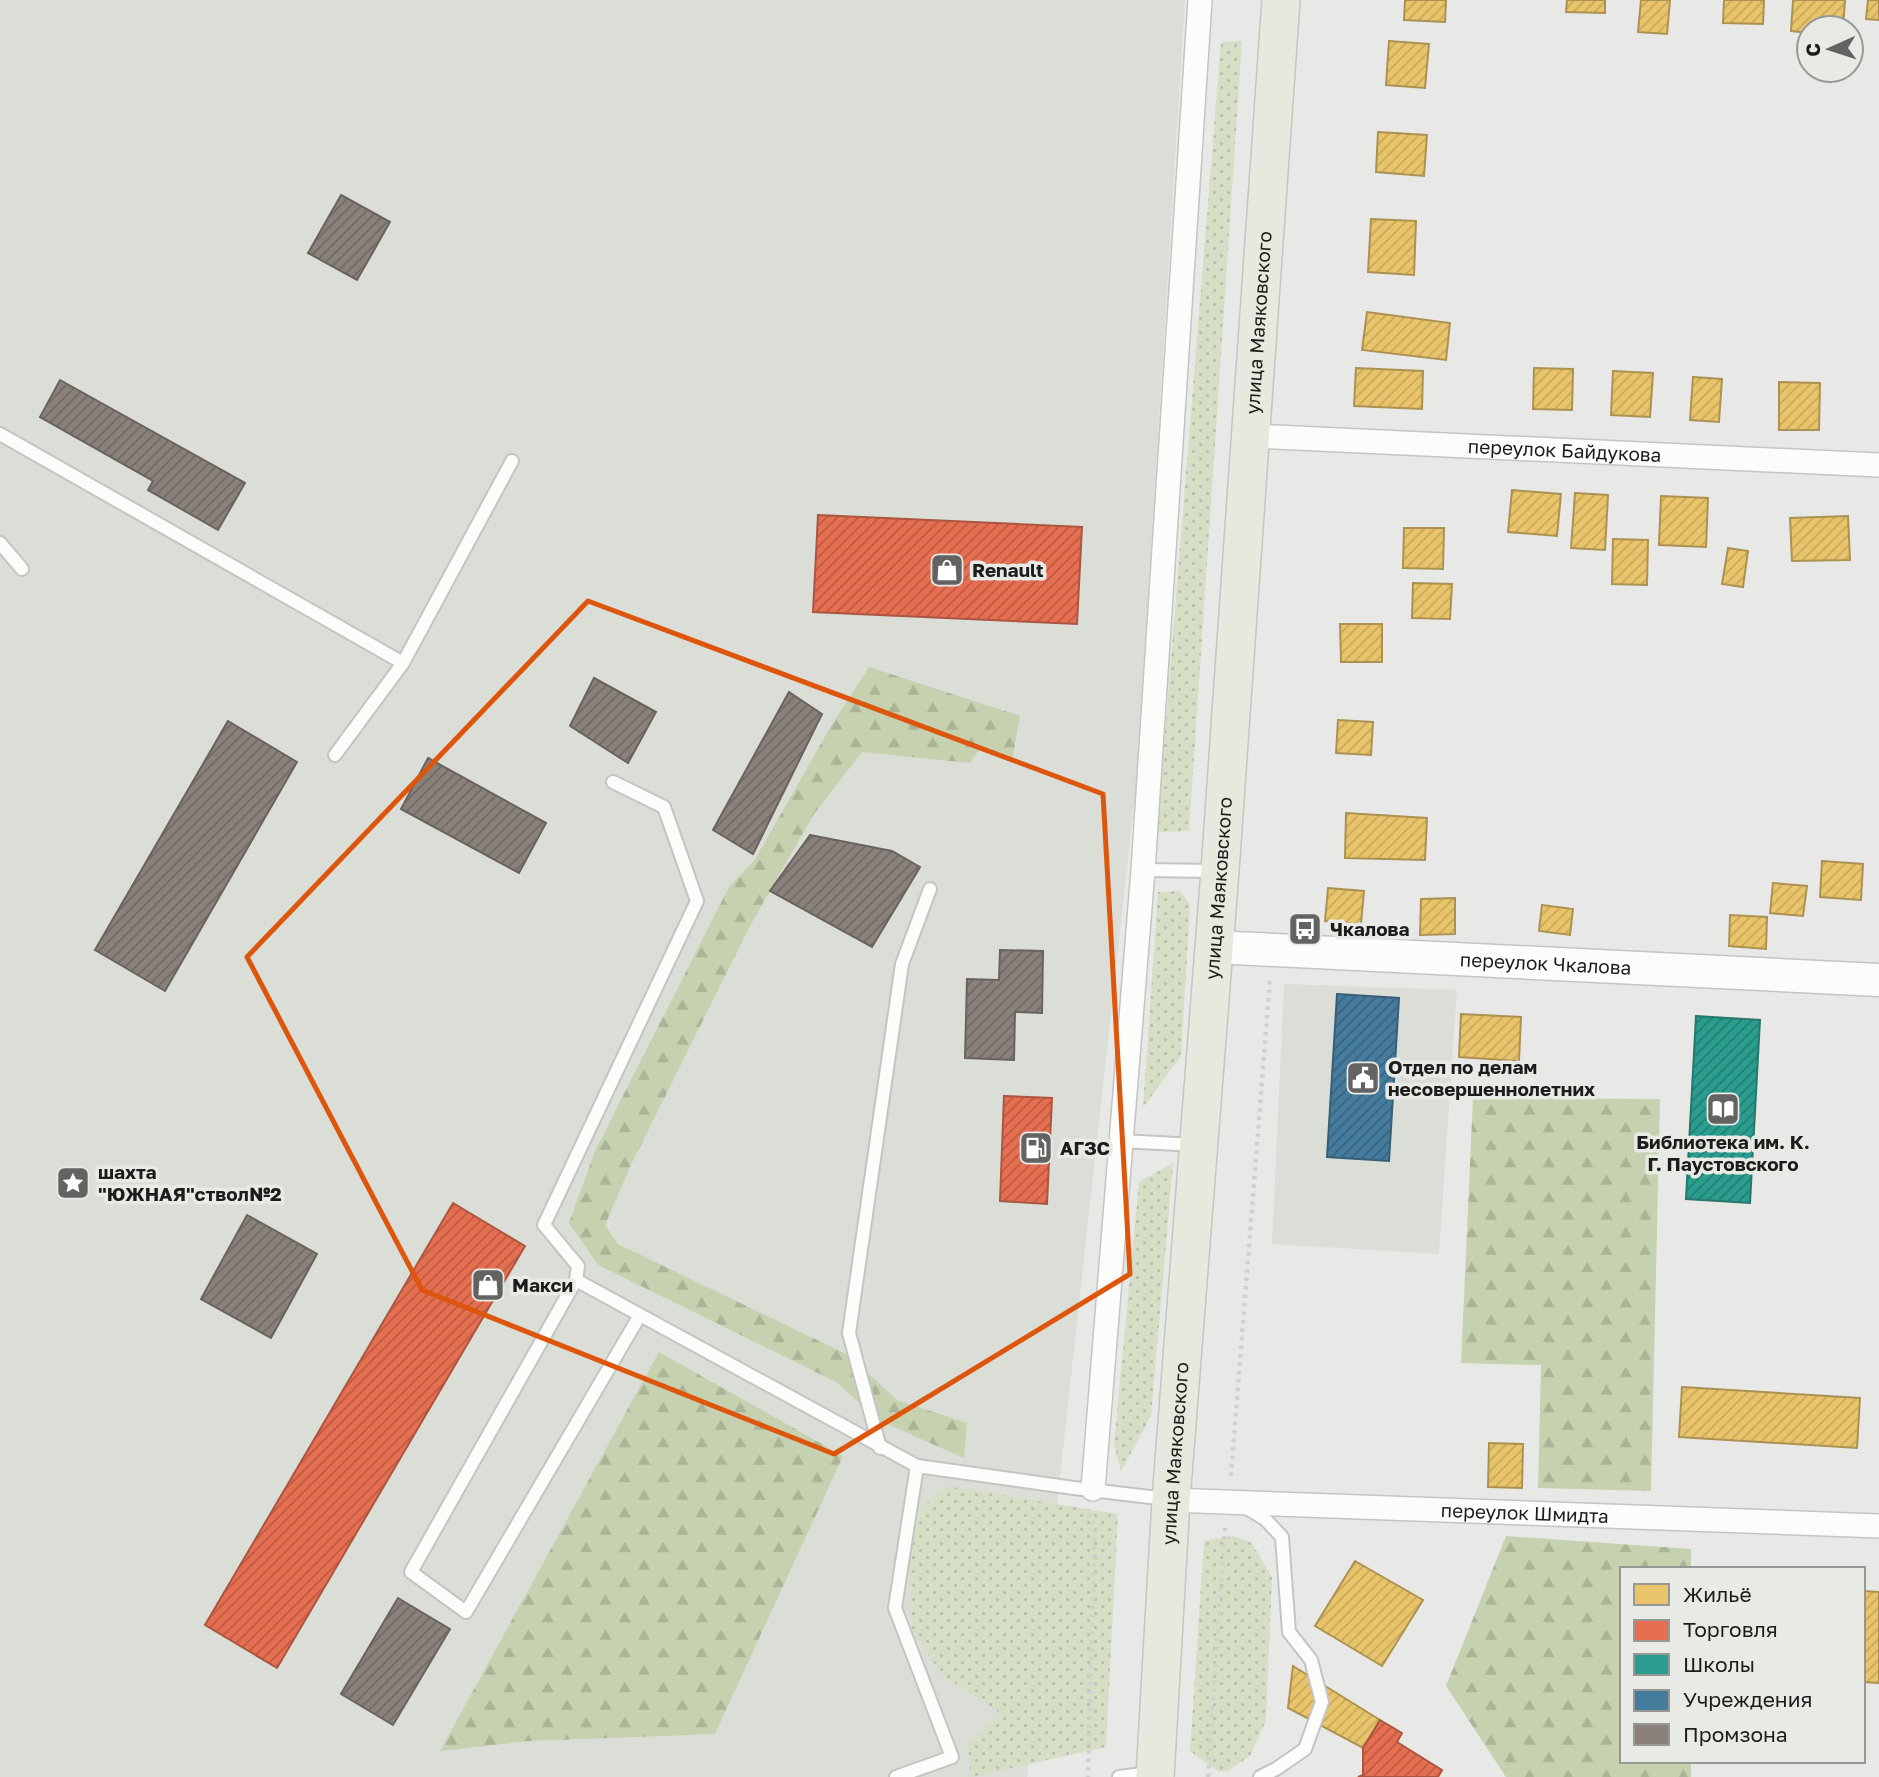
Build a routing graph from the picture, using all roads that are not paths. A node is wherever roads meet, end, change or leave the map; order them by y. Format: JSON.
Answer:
{"nodes":[{"id":1,"x":1200,"y":0,"type":"edge"},
{"id":2,"x":1281,"y":0,"type":"edge"},
{"id":3,"x":0,"y":434,"type":"edge"},
{"id":4,"x":1252,"y":436,"type":"junction"},
{"id":5,"x":512,"y":461,"type":"dead end"},
{"id":6,"x":1879,"y":465,"type":"edge"},
{"id":7,"x":0,"y":543,"type":"edge"},
{"id":8,"x":22,"y":569,"type":"dead end"},
{"id":9,"x":403,"y":663,"type":"junction"},
{"id":10,"x":335,"y":755,"type":"dead end"},
{"id":11,"x":613,"y":782,"type":"dead end"},
{"id":12,"x":1143,"y":870,"type":"junction"},
{"id":13,"x":1220,"y":871,"type":"junction"},
{"id":14,"x":930,"y":889,"type":"dead end"},
{"id":15,"x":1214,"y":947,"type":"junction"},
{"id":16,"x":1879,"y":980,"type":"edge"},
{"id":17,"x":1122,"y":1141,"type":"junction"},
{"id":18,"x":1199,"y":1145,"type":"junction"},
{"id":19,"x":576,"y":1280,"type":"junction"},
{"id":20,"x":640,"y":1315,"type":"junction"},
{"id":21,"x":880,"y":1448,"type":"junction"},
{"id":22,"x":916,"y":1466,"type":"junction"},
{"id":23,"x":1084,"y":1489,"type":"junction"},
{"id":24,"x":1171,"y":1500,"type":"junction"},
{"id":25,"x":1233,"y":1502,"type":"junction"},
{"id":26,"x":1879,"y":1526,"type":"edge"},
{"id":27,"x":1155,"y":1774,"type":"edge"},
{"id":28,"x":896,"y":1777,"type":"edge"},
{"id":29,"x":1119,"y":1777,"type":"edge"},
{"id":30,"x":1260,"y":1777,"type":"edge"}],
"edges":[{"from":1,"to":12,"type":"street"},
{"from":2,"to":4,"type":"main road","name":"улица Маяковского"},
{"from":3,"to":9,"type":"lane"},
{"from":4,"to":6,"type":"street","name":"переулок Байдукова"},
{"from":4,"to":13,"type":"main road","name":"улица Маяковского"},
{"from":5,"to":9,"type":"lane"},
{"from":7,"to":8,"type":"lane"},
{"from":9,"to":10,"type":"lane"},
{"from":11,"to":19,"type":"lane"},
{"from":12,"to":13,"type":"lane"},
{"from":12,"to":17,"type":"street"},
{"from":13,"to":15,"type":"main road","name":"улица Маяковского"},
{"from":14,"to":21,"type":"lane"},
{"from":15,"to":16,"type":"street","name":"переулок Чкалова"},
{"from":15,"to":18,"type":"main road","name":"улица Маяковского"},
{"from":17,"to":18,"type":"lane"},
{"from":17,"to":23,"type":"street"},
{"from":18,"to":24,"type":"main road","name":"улица Маяковского"},
{"from":19,"to":20,"type":"lane"},
{"from":19,"to":20,"type":"lane"},
{"from":20,"to":21,"type":"lane"},
{"from":21,"to":22,"type":"lane"},
{"from":22,"to":23,"type":"lane"},
{"from":22,"to":28,"type":"lane"},
{"from":23,"to":24,"type":"lane"},
{"from":24,"to":25,"type":"street","name":"переулок Шмидта"},
{"from":24,"to":27,"type":"main road","name":"улица Маяковского"},
{"from":25,"to":26,"type":"street","name":"переулок Шмидта"},
{"from":25,"to":30,"type":"lane"},
{"from":27,"to":29,"type":"lane"}]}
